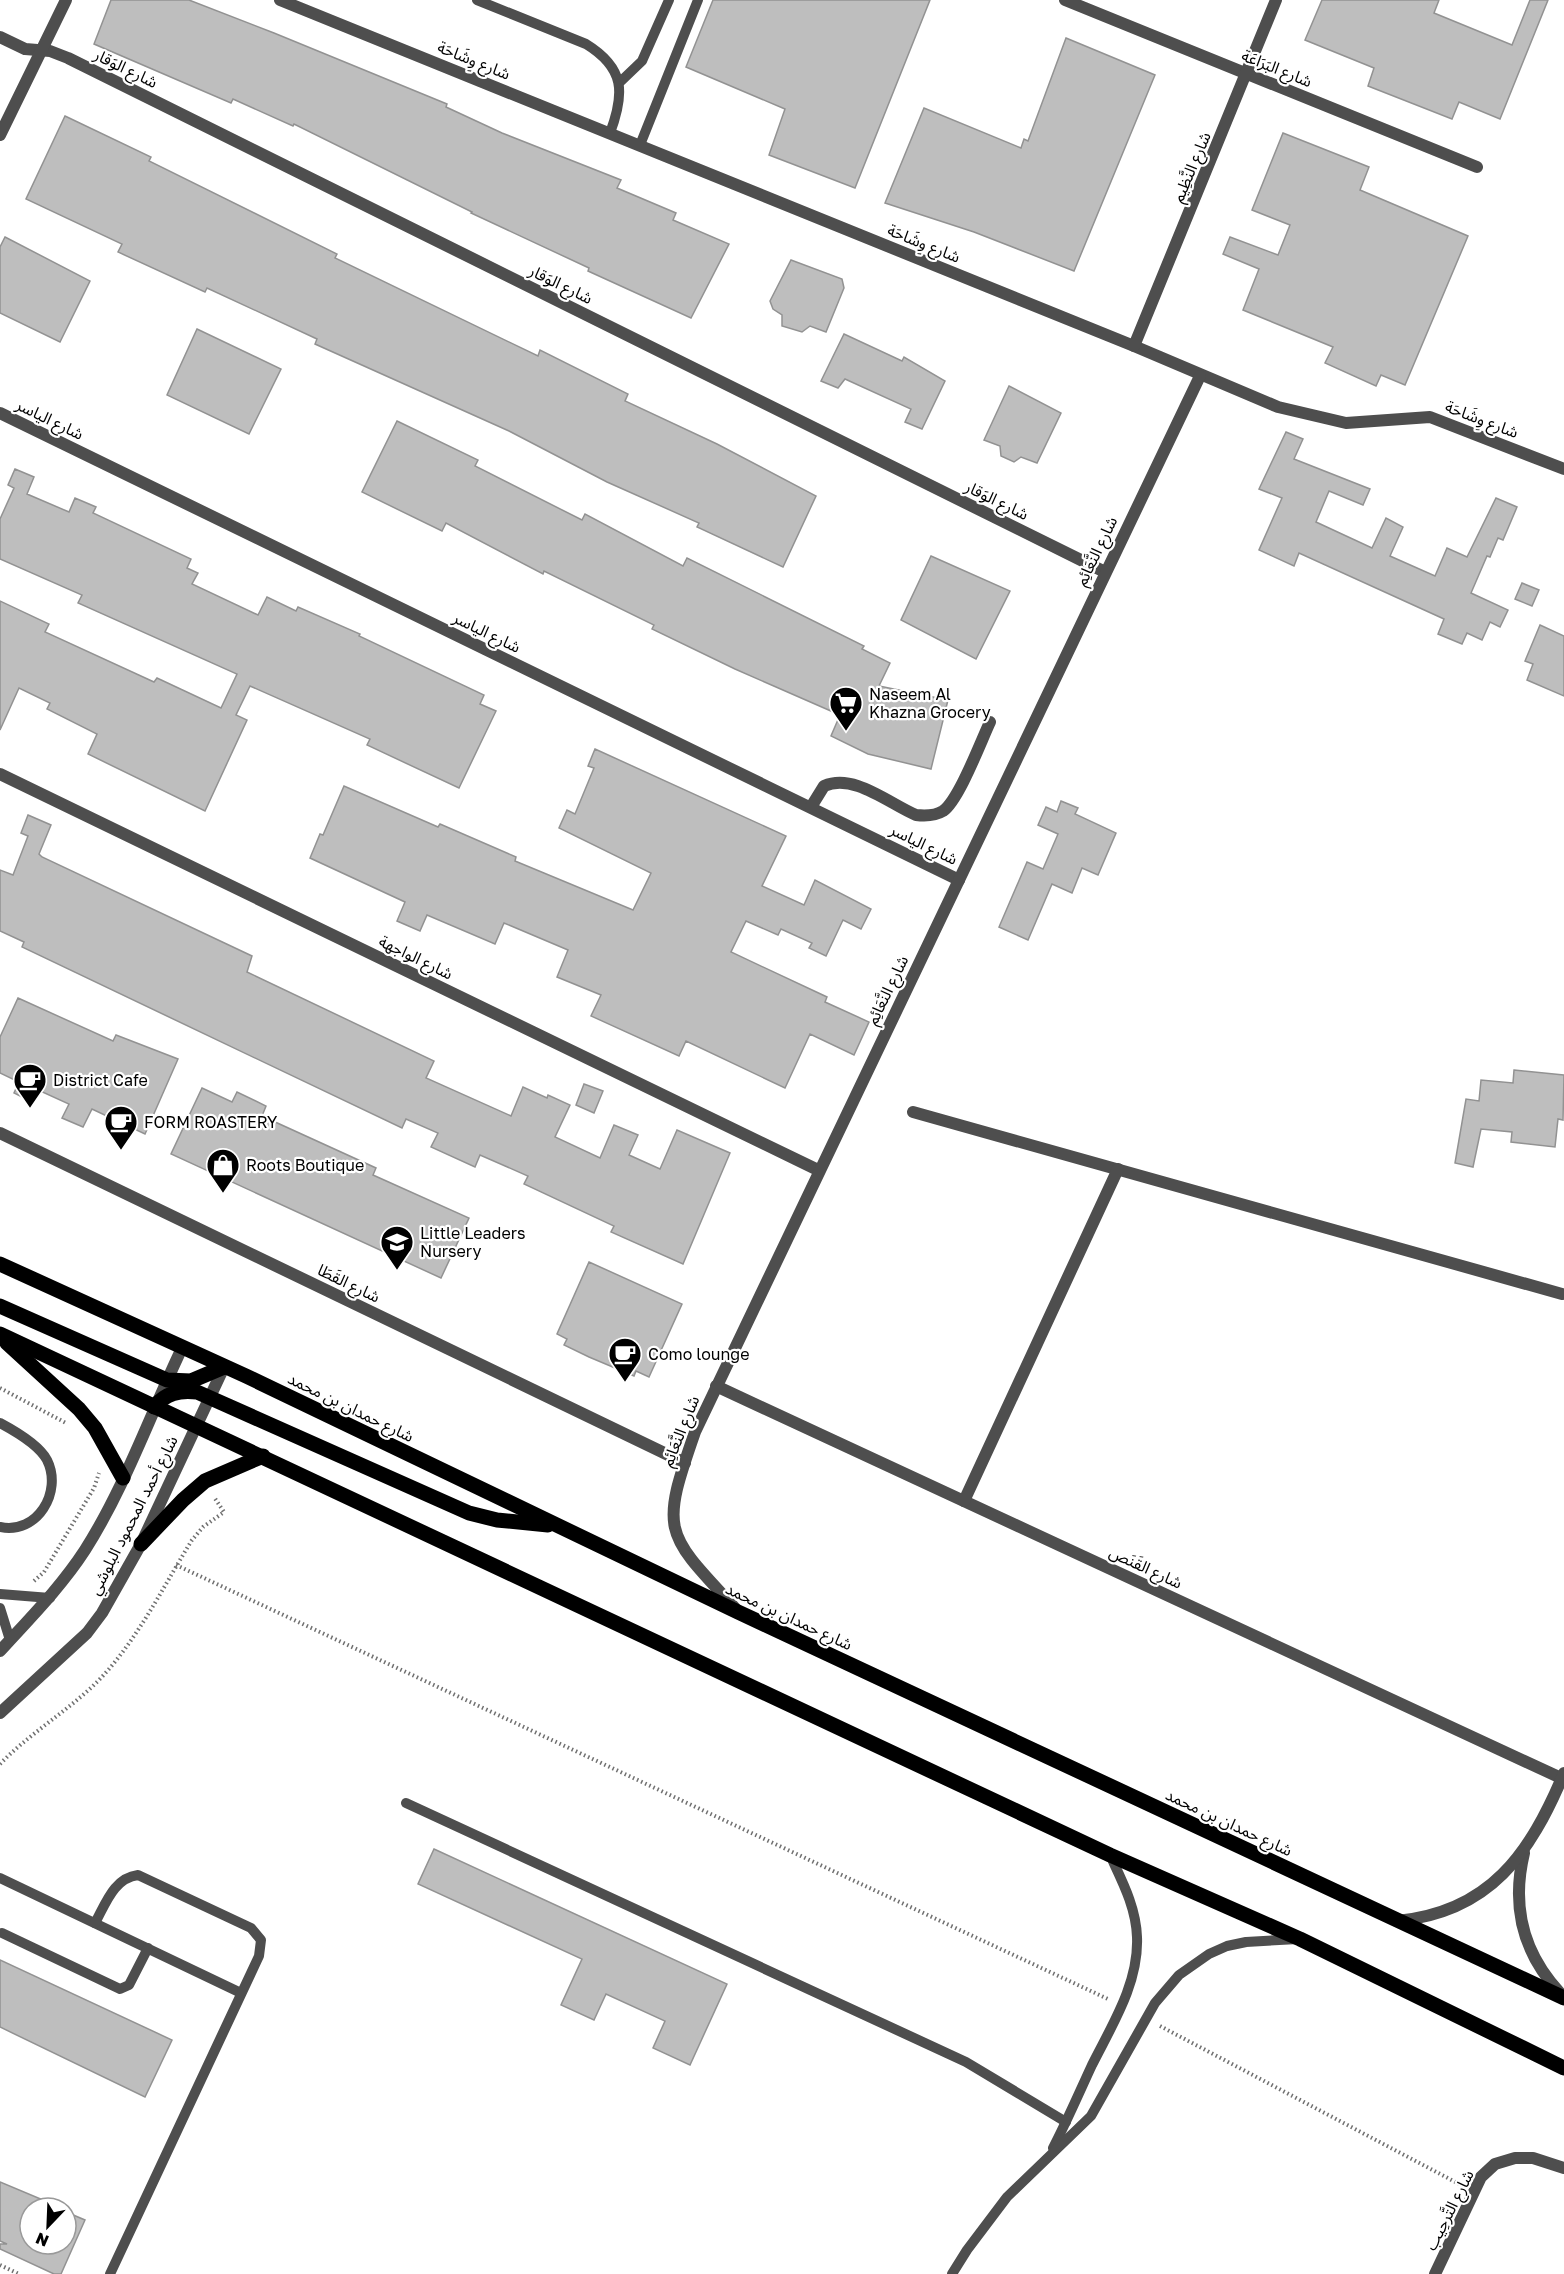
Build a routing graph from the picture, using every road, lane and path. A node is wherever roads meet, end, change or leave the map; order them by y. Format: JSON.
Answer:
{"nodes":[{"id":1,"x":66,"y":0,"type":"edge"},
{"id":2,"x":280,"y":0,"type":"edge"},
{"id":3,"x":479,"y":0,"type":"edge"},
{"id":4,"x":669,"y":0,"type":"edge"},
{"id":5,"x":698,"y":0,"type":"edge"},
{"id":6,"x":1065,"y":0,"type":"edge"},
{"id":7,"x":1276,"y":0,"type":"edge"},
{"id":8,"x":0,"y":37,"type":"edge"},
{"id":9,"x":41,"y":51,"type":"junction"},
{"id":10,"x":1247,"y":73,"type":"junction"},
{"id":11,"x":619,"y":83,"type":"junction"},
{"id":12,"x":610,"y":133,"type":"junction"},
{"id":13,"x":0,"y":135,"type":"edge"},
{"id":14,"x":640,"y":146,"type":"junction"},
{"id":15,"x":1477,"y":167,"type":"dead end"},
{"id":16,"x":1134,"y":346,"type":"junction"},
{"id":17,"x":1200,"y":376,"type":"junction"},
{"id":18,"x":0,"y":413,"type":"edge"},
{"id":19,"x":1564,"y":469,"type":"edge"},
{"id":20,"x":1105,"y":572,"type":"junction"},
{"id":21,"x":990,"y":722,"type":"dead end"},
{"id":22,"x":0,"y":774,"type":"edge"},
{"id":23,"x":811,"y":807,"type":"junction"},
{"id":24,"x":959,"y":880,"type":"junction"},
{"id":25,"x":913,"y":1112,"type":"dead end"},
{"id":26,"x":0,"y":1133,"type":"edge"},
{"id":27,"x":1118,"y":1169,"type":"junction"},
{"id":28,"x":818,"y":1170,"type":"junction"},
{"id":29,"x":0,"y":1264,"type":"edge"},
{"id":30,"x":1562,"y":1294,"type":"dead end"},
{"id":31,"x":0,"y":1306,"type":"edge"},
{"id":32,"x":0,"y":1335,"type":"edge"},
{"id":33,"x":182,"y":1348,"type":"junction"},
{"id":34,"x":224,"y":1367,"type":"junction"},
{"id":35,"x":167,"y":1380,"type":"junction"},
{"id":36,"x":716,"y":1386,"type":"junction"},
{"id":37,"x":0,"y":1388,"type":"edge"},
{"id":38,"x":210,"y":1396,"type":"junction"},
{"id":39,"x":154,"y":1407,"type":"junction"},
{"id":40,"x":0,"y":1423,"type":"edge"},
{"id":41,"x":67,"y":1424,"type":"dead end"},
{"id":42,"x":196,"y":1426,"type":"junction"},
{"id":43,"x":263,"y":1456,"type":"junction"},
{"id":44,"x":684,"y":1463,"type":"junction"},
{"id":45,"x":99,"y":1471,"type":"dead end"},
{"id":46,"x":123,"y":1478,"type":"junction"},
{"id":47,"x":964,"y":1501,"type":"junction"},
{"id":48,"x":556,"y":1526,"type":"junction"},
{"id":49,"x":0,"y":1527,"type":"edge"},
{"id":50,"x":141,"y":1544,"type":"junction"},
{"id":51,"x":176,"y":1565,"type":"dead end"},
{"id":52,"x":27,"y":1583,"type":"dead end"},
{"id":53,"x":0,"y":1594,"type":"edge"},
{"id":54,"x":50,"y":1598,"type":"junction"},
{"id":55,"x":0,"y":1608,"type":"edge"},
{"id":56,"x":738,"y":1612,"type":"junction"},
{"id":57,"x":10,"y":1640,"type":"junction"},
{"id":58,"x":0,"y":1651,"type":"edge"},
{"id":59,"x":0,"y":1713,"type":"edge"},
{"id":60,"x":1563,"y":1776,"type":"edge"},
{"id":61,"x":406,"y":1803,"type":"dead end"},
{"id":62,"x":1526,"y":1846,"type":"junction"},
{"id":63,"x":1110,"y":1855,"type":"junction"},
{"id":64,"x":0,"y":1878,"type":"edge"},
{"id":65,"x":1397,"y":1921,"type":"junction"},
{"id":66,"x":95,"y":1923,"type":"junction"},
{"id":67,"x":2,"y":1933,"type":"dead end"},
{"id":68,"x":1299,"y":1939,"type":"junction"},
{"id":69,"x":148,"y":1948,"type":"junction"},
{"id":70,"x":241,"y":1993,"type":"junction"},
{"id":71,"x":1564,"y":1998,"type":"edge"},
{"id":72,"x":1121,"y":2006,"type":"junction"},
{"id":73,"x":1147,"y":2019,"type":"junction"},
{"id":74,"x":1564,"y":2068,"type":"edge"},
{"id":75,"x":1066,"y":2122,"type":"junction"},
{"id":76,"x":1050,"y":2154,"type":"junction"},
{"id":77,"x":1564,"y":2168,"type":"edge"},
{"id":78,"x":1474,"y":2192,"type":"junction"},
{"id":79,"x":0,"y":2265,"type":"edge"},
{"id":80,"x":19,"y":2274,"type":"edge"},
{"id":81,"x":110,"y":2274,"type":"edge"},
{"id":82,"x":952,"y":2274,"type":"edge"},
{"id":83,"x":1435,"y":2274,"type":"edge"}],
"edges":[{"from":1,"to":9,"type":"street"},
{"from":2,"to":12,"type":"street","name":"شارع وِشَاحَة"},
{"from":3,"to":11,"type":"lane"},
{"from":4,"to":11,"type":"lane"},
{"from":5,"to":14,"type":"lane"},
{"from":6,"to":10,"type":"street","name":"شارع البَرَاعَة"},
{"from":7,"to":10,"type":"street","name":"شارع النَّظِيم"},
{"from":8,"to":9,"type":"street","name":"شارع الوَقار"},
{"from":9,"to":13,"type":"street"},
{"from":9,"to":20,"type":"street","name":"شارع الوَقار"},
{"from":10,"to":15,"type":"street","name":"شارع البَرَاعَة"},
{"from":10,"to":16,"type":"street","name":"شارع النَّظِيم"},
{"from":11,"to":12,"type":"lane"},
{"from":12,"to":14,"type":"street","name":"شارع وِشَاحَة"},
{"from":14,"to":16,"type":"street","name":"شارع وِشَاحَة"},
{"from":16,"to":17,"type":"street","name":"شارع وِشَاحَة"},
{"from":17,"to":19,"type":"street","name":"شارع وِشَاحَة"},
{"from":17,"to":20,"type":"street","name":"شارع النَّعَائِم"},
{"from":18,"to":23,"type":"street","name":"شارع الياسر"},
{"from":20,"to":24,"type":"street","name":"شارع النَّعَائِم"},
{"from":21,"to":23,"type":"street"},
{"from":22,"to":28,"type":"street","name":"شارع الواجهة"},
{"from":23,"to":24,"type":"street","name":"شارع الياسر"},
{"from":24,"to":28,"type":"street","name":"شارع النَّعَائِم"},
{"from":25,"to":27,"type":"street"},
{"from":26,"to":44,"type":"street","name":"شارع القَطَا"},
{"from":27,"to":30,"type":"street"},
{"from":27,"to":47,"type":"street"},
{"from":28,"to":36,"type":"street","name":"شارع النَّعَائِم"},
{"from":29,"to":33,"type":"main road","name":"شارع حمدان بن محمد"},
{"from":31,"to":35,"type":"main road"},
{"from":32,"to":39,"type":"main road"},
{"from":32,"to":46,"type":"main road"},
{"from":33,"to":34,"type":"main road","name":"شارع حمدان بن محمد"},
{"from":33,"to":35,"type":"street","name":"شارع أحمد المحمود البلوشي"},
{"from":34,"to":35,"type":"main road"},
{"from":34,"to":38,"type":"street","name":"شارع أحمد المحمود البلوشي"},
{"from":34,"to":48,"type":"main road","name":"شارع حمدان بن محمد"},
{"from":35,"to":39,"type":"street","name":"شارع أحمد المحمود البلوشي"},
{"from":36,"to":44,"type":"street","name":"شارع النَّعَائِم"},
{"from":36,"to":47,"type":"street","name":"شارع القَنَص"},
{"from":37,"to":41,"type":"path"},
{"from":38,"to":39,"type":"main road"},
{"from":38,"to":42,"type":"street","name":"شارع أحمد المحمود البلوشي"},
{"from":38,"to":48,"type":"main road"},
{"from":39,"to":42,"type":"main road"},
{"from":39,"to":46,"type":"street","name":"شارع أحمد المحمود البلوشي"},
{"from":40,"to":49,"type":"lane"},
{"from":42,"to":43,"type":"main road"},
{"from":42,"to":50,"type":"street","name":"شارع أحمد المحمود البلوشي"},
{"from":43,"to":50,"type":"main road"},
{"from":43,"to":63,"type":"main road"},
{"from":44,"to":56,"type":"street","name":"شارع النَّعَائِم"},
{"from":45,"to":52,"type":"path"},
{"from":46,"to":54,"type":"street","name":"شارع أحمد المحمود البلوشي"},
{"from":47,"to":60,"type":"street","name":"شارع القَنَص"},
{"from":48,"to":56,"type":"main road","name":"شارع حمدان بن محمد"},
{"from":50,"to":59,"type":"street","name":"شارع أحمد المحمود البلوشي"},
{"from":51,"to":72,"type":"path"},
{"from":53,"to":54,"type":"lane"},
{"from":54,"to":57,"type":"street","name":"شارع أحمد المحمود البلوشي"},
{"from":55,"to":57,"type":"lane"},
{"from":56,"to":65,"type":"main road","name":"شارع حمدان بن محمد"},
{"from":57,"to":58,"type":"street","name":"شارع أحمد المحمود البلوشي"},
{"from":60,"to":62,"type":"street","name":"شارع القَنَص"},
{"from":61,"to":75,"type":"lane"},
{"from":62,"to":65,"type":"street","name":"شارع القَنَص"},
{"from":62,"to":71,"type":"street","name":"شارع القَنَص"},
{"from":63,"to":68,"type":"main road"},
{"from":63,"to":72,"type":"lane"},
{"from":64,"to":66,"type":"lane"},
{"from":65,"to":71,"type":"main road","name":"شارع حمدان بن محمد"},
{"from":66,"to":69,"type":"lane"},
{"from":66,"to":70,"type":"lane"},
{"from":67,"to":69,"type":"lane"},
{"from":68,"to":73,"type":"lane"},
{"from":68,"to":74,"type":"main road"},
{"from":69,"to":70,"type":"lane"},
{"from":70,"to":81,"type":"lane"},
{"from":72,"to":75,"type":"lane"},
{"from":73,"to":76,"type":"lane"},
{"from":73,"to":78,"type":"path"},
{"from":75,"to":76,"type":"lane"},
{"from":76,"to":82,"type":"lane"},
{"from":77,"to":78,"type":"street","name":"شارع التَّرحِيب"},
{"from":78,"to":83,"type":"street","name":"شارع التَّرحِيب"},
{"from":79,"to":80,"type":"path"}]}
